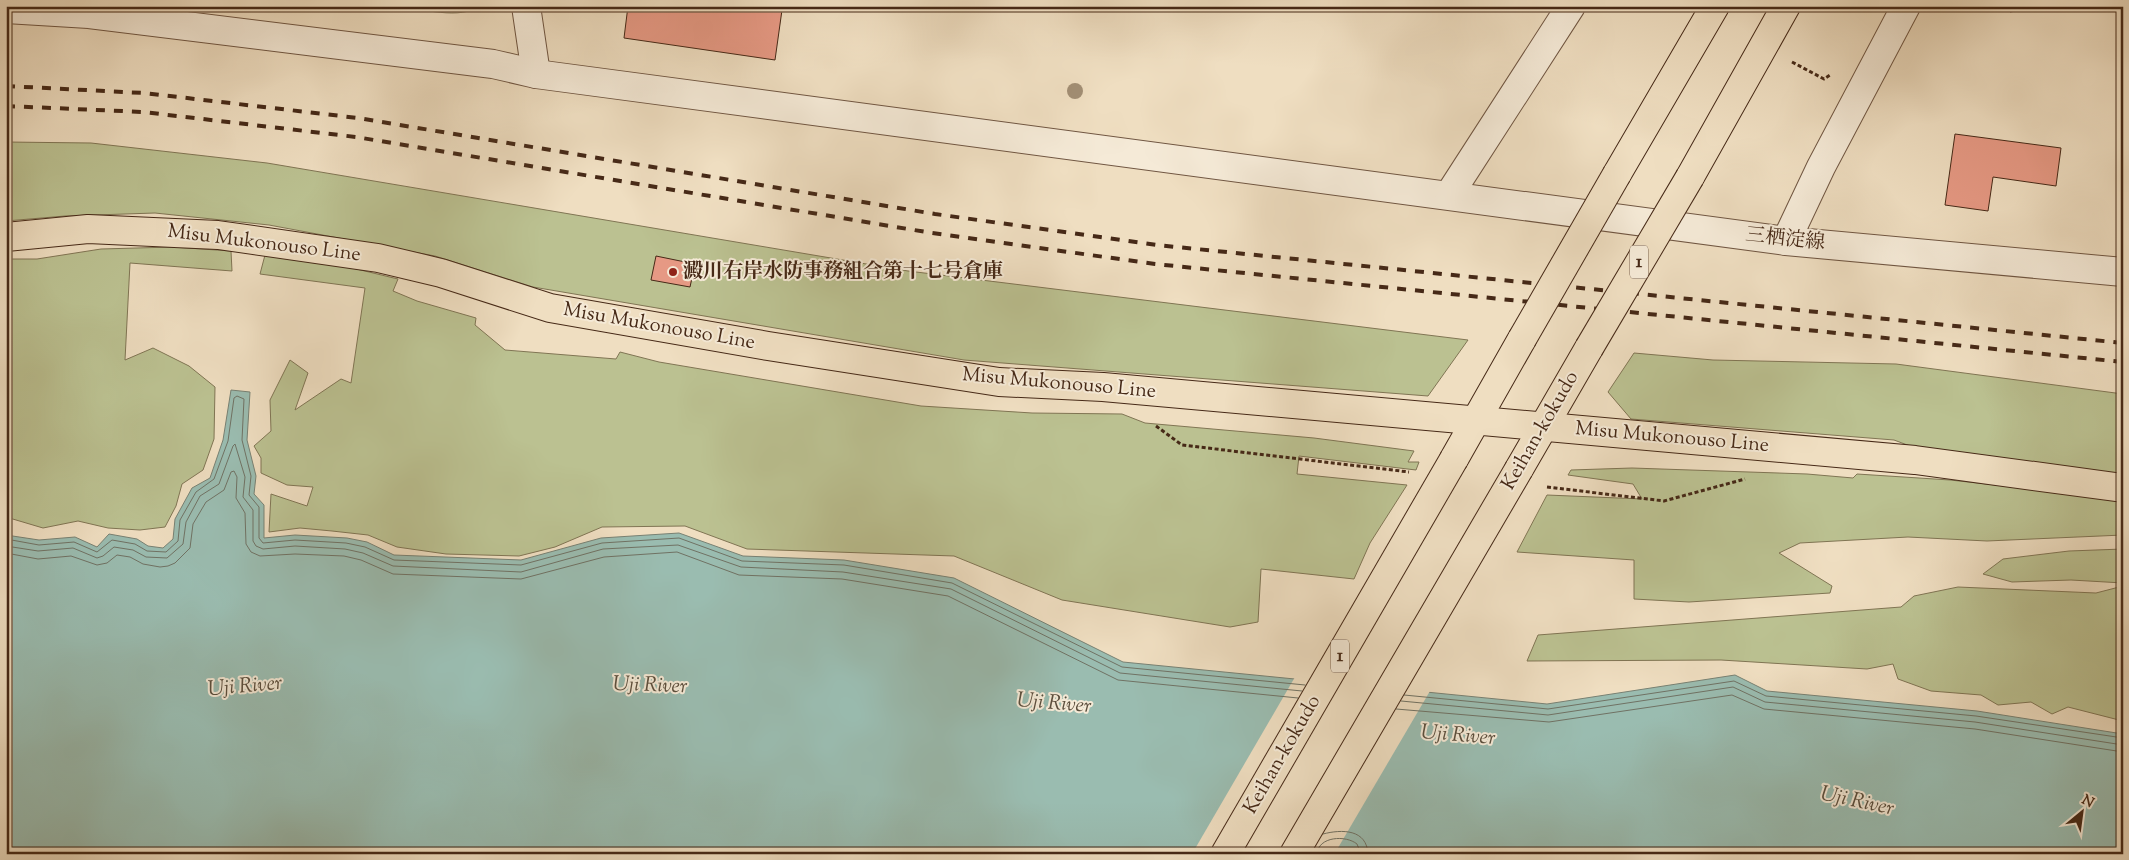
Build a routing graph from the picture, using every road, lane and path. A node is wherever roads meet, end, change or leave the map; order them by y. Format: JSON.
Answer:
{"nodes":[{"id":1,"x":526,"y":6,"type":"edge"},
{"id":2,"x":1571,"y":6,"type":"edge"},
{"id":3,"x":1715,"y":6,"type":"edge"},
{"id":4,"x":1786,"y":6,"type":"edge"},
{"id":5,"x":1906,"y":6,"type":"edge"},
{"id":6,"x":6,"y":9,"type":"edge"},
{"id":7,"x":89,"y":10,"type":"edge"},
{"id":8,"x":1791,"y":61,"type":"dead end"},
{"id":9,"x":536,"y":74,"type":"junction"},
{"id":10,"x":1832,"y":74,"type":"dead end"},
{"id":11,"x":1450,"y":195,"type":"junction"},
{"id":12,"x":6,"y":237,"type":"edge"},
{"id":13,"x":1786,"y":241,"type":"junction"},
{"id":14,"x":2123,"y":272,"type":"edge"},
{"id":15,"x":1476,"y":420,"type":"junction"},
{"id":16,"x":1545,"y":426,"type":"junction"},
{"id":17,"x":2123,"y":488,"type":"edge"},
{"id":18,"x":1225,"y":854,"type":"edge"},
{"id":19,"x":1294,"y":854,"type":"edge"}],
"edges":[{"from":1,"to":9,"type":"street"},
{"from":2,"to":11,"type":"street"},
{"from":3,"to":15,"type":"main road","name":"Keihan-kokudo","number":"1","bridge":true},
{"from":4,"to":16,"type":"main road","name":"Keihan-kokudo","number":"1","bridge":true},
{"from":5,"to":13,"type":"street"},
{"from":6,"to":7,"type":"street","name":"三栖淀線"},
{"from":7,"to":9,"type":"street","name":"三栖淀線"},
{"from":8,"to":10,"type":"path"},
{"from":9,"to":11,"type":"street","name":"三栖淀線"},
{"from":11,"to":13,"type":"street","name":"三栖淀線"},
{"from":12,"to":15,"type":"main road","name":"Misu Mukonouso Line"},
{"from":13,"to":14,"type":"street","name":"三栖淀線"},
{"from":15,"to":16,"type":"main road","name":"Misu Mukonouso Line"},
{"from":15,"to":18,"type":"main road","name":"Keihan-kokudo","number":"1","bridge":true},
{"from":16,"to":17,"type":"main road","name":"Misu Mukonouso Line"},
{"from":16,"to":19,"type":"main road","name":"Keihan-kokudo","number":"1","bridge":true}]}
